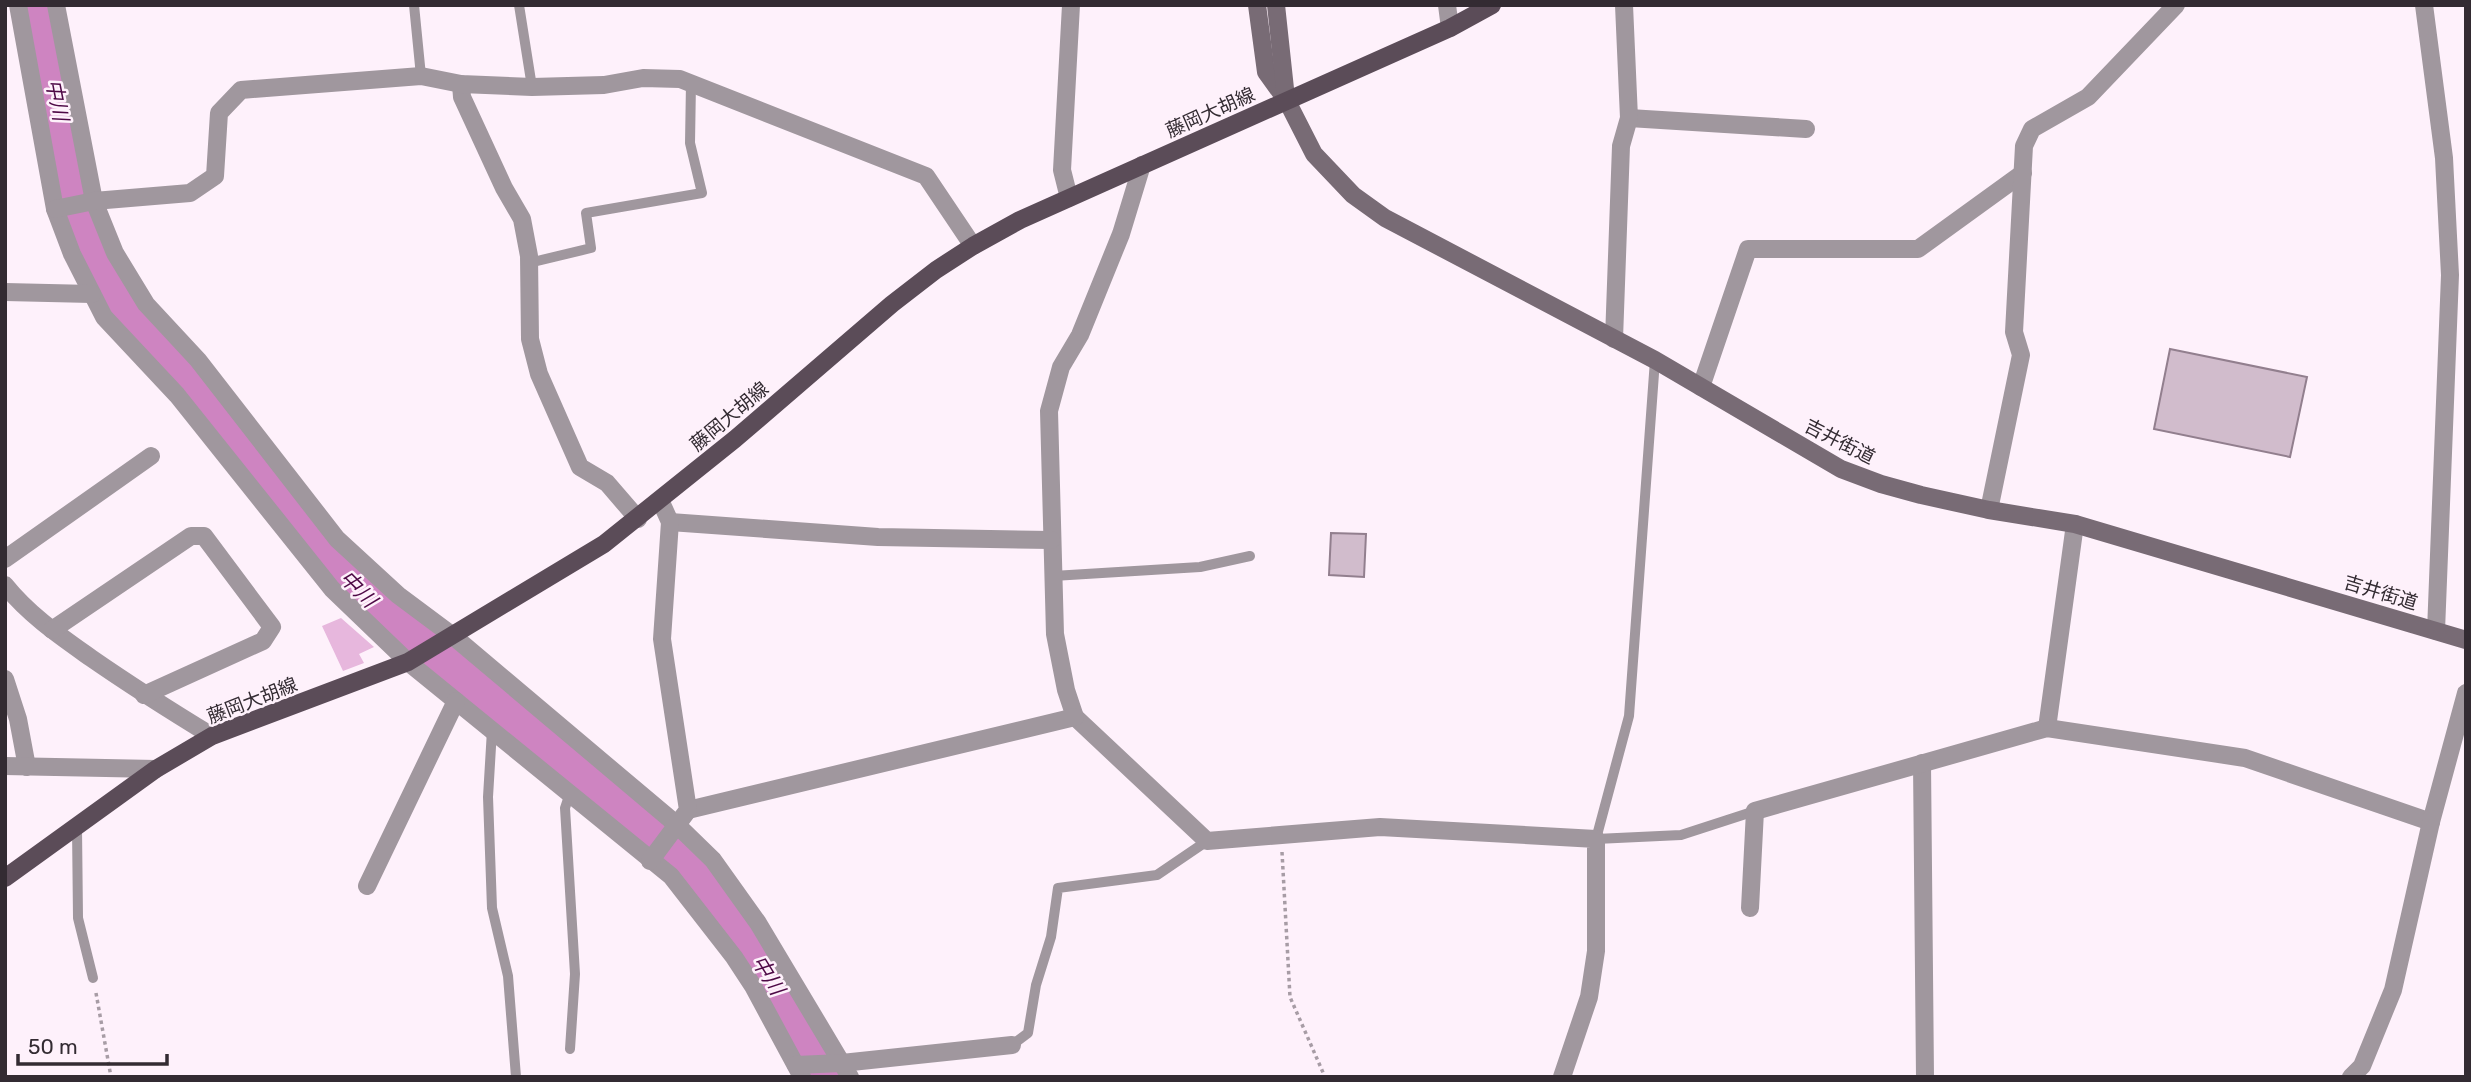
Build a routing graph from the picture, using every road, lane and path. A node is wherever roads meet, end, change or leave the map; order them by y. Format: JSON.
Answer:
{"nodes":[{"id":1,"x":18,"y":5,"type":"edge"},
{"id":2,"x":56,"y":5,"type":"edge"},
{"id":3,"x":414,"y":5,"type":"edge"},
{"id":4,"x":519,"y":5,"type":"edge"},
{"id":5,"x":1071,"y":5,"type":"edge"},
{"id":6,"x":1258,"y":5,"type":"edge"},
{"id":7,"x":1276,"y":5,"type":"edge"},
{"id":8,"x":1447,"y":5,"type":"edge"},
{"id":9,"x":1492,"y":5,"type":"edge"},
{"id":10,"x":1624,"y":5,"type":"edge"},
{"id":11,"x":2176,"y":5,"type":"edge"},
{"id":12,"x":2424,"y":5,"type":"edge"},
{"id":13,"x":1450,"y":28,"type":"junction"},
{"id":14,"x":421,"y":76,"type":"junction"},
{"id":15,"x":691,"y":83,"type":"junction"},
{"id":16,"x":461,"y":84,"type":"junction"},
{"id":17,"x":532,"y":87,"type":"junction"},
{"id":18,"x":1287,"y":101,"type":"junction"},
{"id":19,"x":1629,"y":118,"type":"junction"},
{"id":20,"x":1806,"y":129,"type":"dead end"},
{"id":21,"x":1142,"y":165,"type":"junction"},
{"id":22,"x":2022,"y":173,"type":"junction"},
{"id":23,"x":1069,"y":198,"type":"junction"},
{"id":24,"x":94,"y":201,"type":"junction"},
{"id":25,"x":55,"y":209,"type":"junction"},
{"id":26,"x":973,"y":246,"type":"junction"},
{"id":27,"x":529,"y":262,"type":"junction"},
{"id":28,"x":5,"y":292,"type":"edge"},
{"id":29,"x":92,"y":294,"type":"junction"},
{"id":30,"x":1614,"y":339,"type":"junction"},
{"id":31,"x":1655,"y":360,"type":"junction"},
{"id":32,"x":1701,"y":387,"type":"junction"},
{"id":33,"x":151,"y":456,"type":"dead end"},
{"id":34,"x":660,"y":500,"type":"junction"},
{"id":35,"x":1989,"y":510,"type":"junction"},
{"id":36,"x":638,"y":519,"type":"junction"},
{"id":37,"x":670,"y":522,"type":"junction"},
{"id":38,"x":2075,"y":524,"type":"junction"},
{"id":39,"x":1051,"y":540,"type":"junction"},
{"id":40,"x":1250,"y":556,"type":"dead end"},
{"id":41,"x":5,"y":559,"type":"edge"},
{"id":42,"x":1053,"y":576,"type":"junction"},
{"id":43,"x":9,"y":599,"type":"edge"},
{"id":44,"x":52,"y":630,"type":"junction"},
{"id":45,"x":2436,"y":631,"type":"junction"},
{"id":46,"x":448,"y":638,"type":"junction"},
{"id":47,"x":2466,"y":640,"type":"edge"},
{"id":48,"x":416,"y":657,"type":"junction"},
{"id":49,"x":5,"y":679,"type":"edge"},
{"id":50,"x":2466,"y":692,"type":"edge"},
{"id":51,"x":144,"y":695,"type":"junction"},
{"id":52,"x":456,"y":701,"type":"junction"},
{"id":53,"x":1075,"y":717,"type":"junction"},
{"id":54,"x":2048,"y":728,"type":"junction"},
{"id":55,"x":492,"y":730,"type":"junction"},
{"id":56,"x":212,"y":736,"type":"junction"},
{"id":57,"x":1922,"y":764,"type":"junction"},
{"id":58,"x":5,"y":766,"type":"edge"},
{"id":59,"x":26,"y":767,"type":"junction"},
{"id":60,"x":156,"y":769,"type":"junction"},
{"id":61,"x":570,"y":793,"type":"junction"},
{"id":62,"x":1755,"y":811,"type":"junction"},
{"id":63,"x":682,"y":817,"type":"junction"},
{"id":64,"x":2431,"y":822,"type":"junction"},
{"id":65,"x":77,"y":828,"type":"junction"},
{"id":66,"x":1281,"y":835,"type":"junction"},
{"id":67,"x":1596,"y":839,"type":"junction"},
{"id":68,"x":1207,"y":841,"type":"junction"},
{"id":69,"x":650,"y":861,"type":"junction"},
{"id":70,"x":5,"y":878,"type":"edge"},
{"id":71,"x":368,"y":886,"type":"dead end"},
{"id":72,"x":1750,"y":908,"type":"dead end"},
{"id":73,"x":93,"y":978,"type":"joint"},
{"id":74,"x":1012,"y":1045,"type":"joint"},
{"id":75,"x":570,"y":1049,"type":"dead end"},
{"id":76,"x":846,"y":1070,"type":"edge"},
{"id":77,"x":799,"y":1071,"type":"edge"},
{"id":78,"x":2358,"y":1073,"type":"edge"},
{"id":79,"x":111,"y":1077,"type":"edge"},
{"id":80,"x":516,"y":1077,"type":"edge"},
{"id":81,"x":1325,"y":1077,"type":"edge"},
{"id":82,"x":1562,"y":1077,"type":"edge"},
{"id":83,"x":1925,"y":1077,"type":"edge"}],
"edges":[{"from":1,"to":25,"type":"street"},
{"from":2,"to":24,"type":"street"},
{"from":3,"to":14,"type":"lane"},
{"from":4,"to":17,"type":"lane"},
{"from":5,"to":23,"type":"street"},
{"from":6,"to":18,"type":"main road"},
{"from":7,"to":18,"type":"main road"},
{"from":8,"to":13,"type":"street"},
{"from":9,"to":13,"type":"main road","name":"藤岡大胡線"},
{"from":10,"to":19,"type":"street"},
{"from":11,"to":22,"type":"street"},
{"from":12,"to":45,"type":"street"},
{"from":13,"to":18,"type":"main road","name":"藤岡大胡線"},
{"from":14,"to":16,"type":"street"},
{"from":14,"to":24,"type":"street"},
{"from":15,"to":17,"type":"street"},
{"from":15,"to":26,"type":"street"},
{"from":15,"to":27,"type":"lane"},
{"from":16,"to":17,"type":"street"},
{"from":16,"to":27,"type":"street"},
{"from":18,"to":21,"type":"main road","name":"藤岡大胡線"},
{"from":18,"to":30,"type":"main road","name":"吉井街道"},
{"from":19,"to":20,"type":"street"},
{"from":19,"to":30,"type":"street"},
{"from":21,"to":23,"type":"main road","name":"藤岡大胡線"},
{"from":21,"to":39,"type":"street"},
{"from":22,"to":32,"type":"street"},
{"from":22,"to":35,"type":"street"},
{"from":23,"to":26,"type":"main road","name":"藤岡大胡線"},
{"from":24,"to":25,"type":"street"},
{"from":24,"to":46,"type":"street"},
{"from":25,"to":29,"type":"street"},
{"from":26,"to":34,"type":"main road","name":"藤岡大胡線"},
{"from":27,"to":36,"type":"street"},
{"from":28,"to":29,"type":"street"},
{"from":29,"to":48,"type":"street"},
{"from":30,"to":31,"type":"main road","name":"吉井街道"},
{"from":31,"to":32,"type":"main road","name":"吉井街道"},
{"from":31,"to":67,"type":"lane"},
{"from":32,"to":35,"type":"main road","name":"吉井街道"},
{"from":33,"to":41,"type":"street"},
{"from":34,"to":36,"type":"main road","name":"藤岡大胡線"},
{"from":34,"to":37,"type":"street"},
{"from":35,"to":38,"type":"main road","name":"吉井街道"},
{"from":36,"to":46,"type":"main road","name":"藤岡大胡線"},
{"from":37,"to":39,"type":"street"},
{"from":37,"to":63,"type":"street"},
{"from":38,"to":45,"type":"main road","name":"吉井街道"},
{"from":38,"to":54,"type":"street"},
{"from":39,"to":42,"type":"street"},
{"from":40,"to":42,"type":"lane"},
{"from":42,"to":53,"type":"street"},
{"from":43,"to":44,"type":"street"},
{"from":44,"to":51,"type":"street"},
{"from":44,"to":51,"type":"street"},
{"from":45,"to":47,"type":"main road","name":"吉井街道"},
{"from":46,"to":48,"type":"main road","name":"藤岡大胡線"},
{"from":46,"to":63,"type":"street"},
{"from":48,"to":52,"type":"street"},
{"from":48,"to":56,"type":"main road","name":"藤岡大胡線"},
{"from":49,"to":59,"type":"street"},
{"from":50,"to":64,"type":"street"},
{"from":51,"to":56,"type":"street"},
{"from":52,"to":55,"type":"street"},
{"from":52,"to":71,"type":"street"},
{"from":53,"to":63,"type":"street"},
{"from":53,"to":68,"type":"street"},
{"from":54,"to":57,"type":"street"},
{"from":54,"to":64,"type":"street"},
{"from":55,"to":61,"type":"street"},
{"from":55,"to":80,"type":"lane"},
{"from":56,"to":60,"type":"main road","name":"藤岡大胡線"},
{"from":57,"to":62,"type":"street"},
{"from":57,"to":83,"type":"street"},
{"from":58,"to":59,"type":"street"},
{"from":59,"to":60,"type":"street"},
{"from":60,"to":65,"type":"main road","name":"藤岡大胡線"},
{"from":61,"to":69,"type":"street"},
{"from":61,"to":75,"type":"lane"},
{"from":62,"to":67,"type":"lane"},
{"from":62,"to":72,"type":"street"},
{"from":63,"to":69,"type":"street"},
{"from":63,"to":76,"type":"street"},
{"from":64,"to":78,"type":"street"},
{"from":65,"to":70,"type":"main road","name":"藤岡大胡線"},
{"from":65,"to":73,"type":"lane"},
{"from":66,"to":67,"type":"street"},
{"from":66,"to":68,"type":"street"},
{"from":66,"to":81,"type":"path"},
{"from":67,"to":82,"type":"street"},
{"from":68,"to":74,"type":"lane"},
{"from":69,"to":77,"type":"street"},
{"from":73,"to":79,"type":"path"},
{"from":74,"to":76,"type":"street"},
{"from":76,"to":77,"type":"street"}]}
